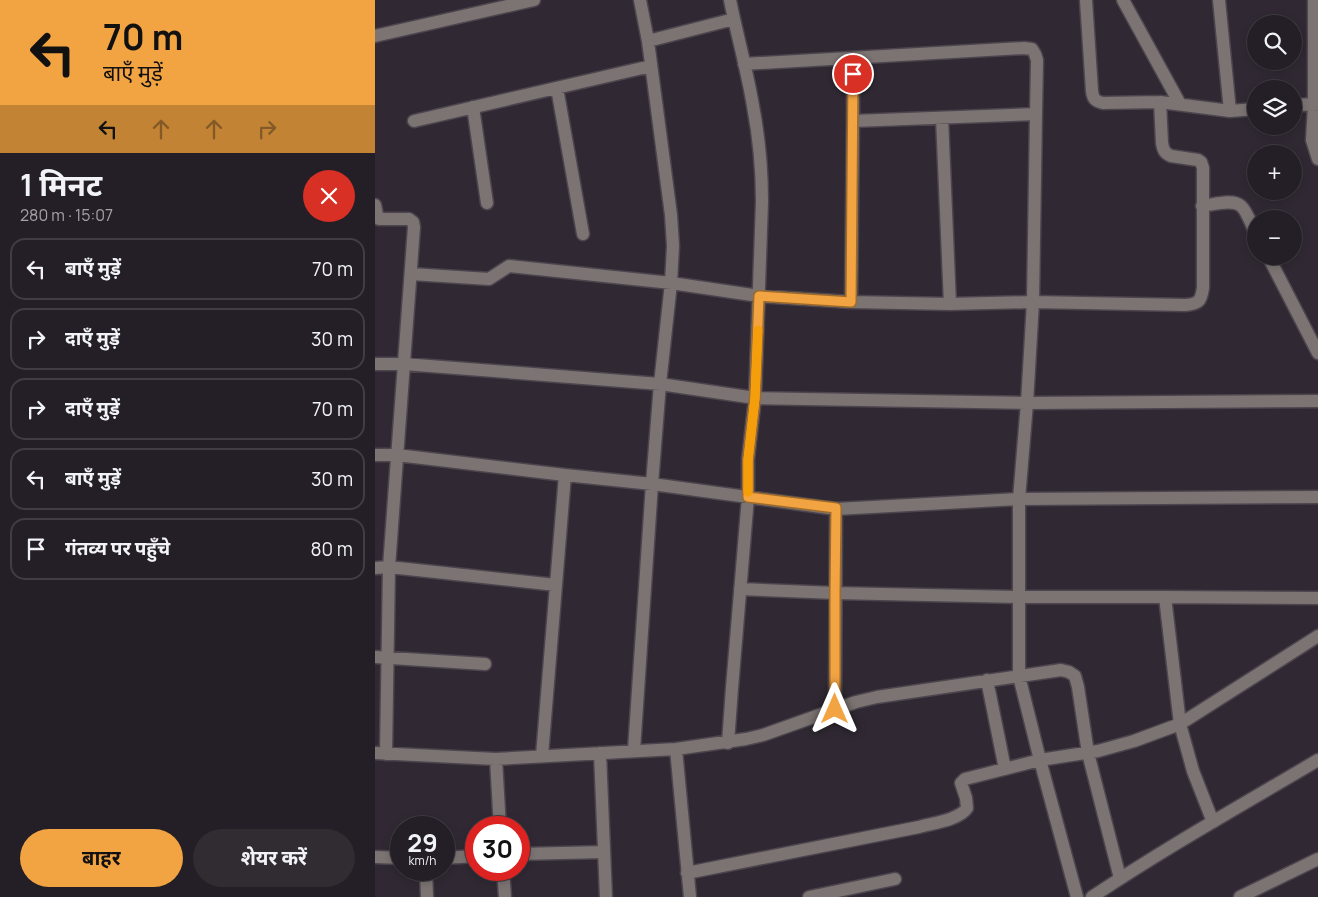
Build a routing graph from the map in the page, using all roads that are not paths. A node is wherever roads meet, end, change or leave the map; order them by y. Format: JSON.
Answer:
{"nodes":[{"id":1,"x":534,"y":0,"type":"edge"},
{"id":2,"x":640,"y":0,"type":"edge"},
{"id":3,"x":730,"y":0,"type":"edge"},
{"id":4,"x":1086,"y":0,"type":"edge"},
{"id":5,"x":1123,"y":0,"type":"edge"},
{"id":6,"x":1219,"y":0,"type":"edge"},
{"id":7,"x":1314,"y":0,"type":"edge"},
{"id":8,"x":734,"y":19,"type":"junction"},
{"id":9,"x":375,"y":36,"type":"edge"},
{"id":10,"x":647,"y":42,"type":"junction"},
{"id":11,"x":853,"y":58,"type":"junction"},
{"id":12,"x":744,"y":64,"type":"junction"},
{"id":13,"x":651,"y":66,"type":"junction"},
{"id":14,"x":557,"y":88,"type":"junction"},
{"id":15,"x":1160,"y":102,"type":"junction"},
{"id":16,"x":1180,"y":104,"type":"junction"},
{"id":17,"x":1316,"y":104,"type":"edge"},
{"id":18,"x":1302,"y":105,"type":"edge"},
{"id":19,"x":473,"y":107,"type":"junction"},
{"id":20,"x":1247,"y":110,"type":"edge"},
{"id":21,"x":1230,"y":112,"type":"junction"},
{"id":22,"x":1036,"y":114,"type":"junction"},
{"id":23,"x":942,"y":118,"type":"junction"},
{"id":24,"x":414,"y":121,"type":"dead end"},
{"id":25,"x":853,"y":122,"type":"junction"},
{"id":26,"x":1318,"y":159,"type":"edge"},
{"id":27,"x":487,"y":203,"type":"dead end"},
{"id":28,"x":375,"y":205,"type":"edge"},
{"id":29,"x":1202,"y":206,"type":"junction"},
{"id":30,"x":1247,"y":215,"type":"edge"},
{"id":31,"x":583,"y":234,"type":"dead end"},
{"id":32,"x":1273,"y":265,"type":"edge"},
{"id":33,"x":411,"y":274,"type":"junction"},
{"id":34,"x":671,"y":283,"type":"junction"},
{"id":35,"x":759,"y":296,"type":"junction"},
{"id":36,"x":851,"y":302,"type":"junction"},
{"id":37,"x":1033,"y":302,"type":"junction"},
{"id":38,"x":950,"y":304,"type":"junction"},
{"id":39,"x":1318,"y":353,"type":"edge"},
{"id":40,"x":375,"y":364,"type":"edge"},
{"id":41,"x":404,"y":364,"type":"junction"},
{"id":42,"x":660,"y":384,"type":"junction"},
{"id":43,"x":755,"y":398,"type":"junction"},
{"id":44,"x":1318,"y":401,"type":"edge"},
{"id":45,"x":1027,"y":403,"type":"junction"},
{"id":46,"x":375,"y":455,"type":"edge"},
{"id":47,"x":397,"y":455,"type":"junction"},
{"id":48,"x":565,"y":475,"type":"junction"},
{"id":49,"x":652,"y":484,"type":"junction"},
{"id":50,"x":748,"y":497,"type":"junction"},
{"id":51,"x":1318,"y":497,"type":"edge"},
{"id":52,"x":1019,"y":499,"type":"junction"},
{"id":53,"x":836,"y":508,"type":"junction"},
{"id":54,"x":375,"y":568,"type":"edge"},
{"id":55,"x":389,"y":568,"type":"junction"},
{"id":56,"x":555,"y":585,"type":"junction"},
{"id":57,"x":740,"y":589,"type":"junction"},
{"id":58,"x":835,"y":593,"type":"junction"},
{"id":59,"x":1019,"y":597,"type":"junction"},
{"id":60,"x":1165,"y":597,"type":"junction"},
{"id":61,"x":1318,"y":598,"type":"edge"},
{"id":62,"x":1318,"y":636,"type":"edge"},
{"id":63,"x":381,"y":657,"type":"edge"},
{"id":64,"x":485,"y":664,"type":"dead end"},
{"id":65,"x":1019,"y":676,"type":"junction"},
{"id":66,"x":987,"y":680,"type":"junction"},
{"id":67,"x":835,"y":709,"type":"junction"},
{"id":68,"x":1180,"y":724,"type":"junction"},
{"id":69,"x":729,"y":743,"type":"junction"},
{"id":70,"x":675,"y":749,"type":"junction"},
{"id":71,"x":634,"y":750,"type":"junction"},
{"id":72,"x":1088,"y":752,"type":"junction"},
{"id":73,"x":380,"y":753,"type":"edge"},
{"id":74,"x":600,"y":753,"type":"junction"},
{"id":75,"x":542,"y":756,"type":"junction"},
{"id":76,"x":496,"y":759,"type":"junction"},
{"id":77,"x":1040,"y":760,"type":"junction"},
{"id":78,"x":1318,"y":760,"type":"edge"},
{"id":79,"x":1005,"y":769,"type":"junction"},
{"id":80,"x":499,"y":816,"type":"edge"},
{"id":81,"x":1213,"y":822,"type":"junction"},
{"id":82,"x":605,"y":852,"type":"junction"},
{"id":83,"x":530,"y":854,"type":"edge"},
{"id":84,"x":375,"y":857,"type":"edge"},
{"id":85,"x":390,"y":858,"type":"edge"},
{"id":86,"x":1318,"y":859,"type":"edge"},
{"id":87,"x":687,"y":873,"type":"junction"},
{"id":88,"x":1120,"y":878,"type":"junction"},
{"id":89,"x":895,"y":879,"type":"dead end"},
{"id":90,"x":426,"y":881,"type":"edge"},
{"id":91,"x":504,"y":881,"type":"edge"},
{"id":92,"x":427,"y":897,"type":"edge"},
{"id":93,"x":505,"y":897,"type":"edge"},
{"id":94,"x":606,"y":897,"type":"edge"},
{"id":95,"x":690,"y":897,"type":"edge"},
{"id":96,"x":809,"y":897,"type":"edge"},
{"id":97,"x":1077,"y":897,"type":"edge"},
{"id":98,"x":1092,"y":897,"type":"edge"},
{"id":99,"x":1240,"y":897,"type":"edge"}],
"edges":[{"from":1,"to":9,"type":"street"},
{"from":2,"to":10,"type":"street"},
{"from":3,"to":8,"type":"street"},
{"from":4,"to":15,"type":"street"},
{"from":5,"to":16,"type":"street"},
{"from":6,"to":21,"type":"street"},
{"from":7,"to":17,"type":"street"},
{"from":8,"to":10,"type":"street"},
{"from":8,"to":12,"type":"street"},
{"from":10,"to":13,"type":"street"},
{"from":11,"to":12,"type":"street"},
{"from":11,"to":22,"type":"street"},
{"from":11,"to":25,"type":"street"},
{"from":12,"to":35,"type":"street"},
{"from":13,"to":14,"type":"street"},
{"from":13,"to":34,"type":"street"},
{"from":14,"to":19,"type":"street"},
{"from":14,"to":31,"type":"street"},
{"from":15,"to":16,"type":"street"},
{"from":15,"to":29,"type":"street"},
{"from":16,"to":21,"type":"street"},
{"from":17,"to":18,"type":"street"},
{"from":17,"to":26,"type":"street"},
{"from":19,"to":24,"type":"street"},
{"from":19,"to":27,"type":"street"},
{"from":20,"to":21,"type":"street"},
{"from":22,"to":23,"type":"street"},
{"from":22,"to":37,"type":"street"},
{"from":23,"to":25,"type":"street"},
{"from":23,"to":38,"type":"street"},
{"from":25,"to":36,"type":"street"},
{"from":28,"to":33,"type":"street"},
{"from":29,"to":30,"type":"street"},
{"from":29,"to":37,"type":"street"},
{"from":32,"to":39,"type":"street"},
{"from":33,"to":34,"type":"street"},
{"from":33,"to":41,"type":"street"},
{"from":34,"to":35,"type":"street"},
{"from":34,"to":42,"type":"street"},
{"from":35,"to":36,"type":"street"},
{"from":35,"to":43,"type":"street"},
{"from":36,"to":38,"type":"street"},
{"from":37,"to":38,"type":"street"},
{"from":37,"to":45,"type":"street"},
{"from":40,"to":41,"type":"street"},
{"from":41,"to":42,"type":"street"},
{"from":41,"to":47,"type":"street"},
{"from":42,"to":43,"type":"street"},
{"from":42,"to":49,"type":"street"},
{"from":43,"to":45,"type":"street"},
{"from":43,"to":50,"type":"street"},
{"from":44,"to":45,"type":"street"},
{"from":45,"to":52,"type":"street"},
{"from":46,"to":47,"type":"street"},
{"from":47,"to":48,"type":"street"},
{"from":47,"to":55,"type":"street"},
{"from":48,"to":49,"type":"street"},
{"from":48,"to":56,"type":"street"},
{"from":49,"to":50,"type":"street"},
{"from":49,"to":71,"type":"street"},
{"from":50,"to":53,"type":"street"},
{"from":50,"to":57,"type":"street"},
{"from":51,"to":52,"type":"street"},
{"from":52,"to":53,"type":"street"},
{"from":52,"to":59,"type":"street"},
{"from":53,"to":58,"type":"street"},
{"from":54,"to":55,"type":"street"},
{"from":55,"to":56,"type":"street"},
{"from":55,"to":63,"type":"street"},
{"from":56,"to":75,"type":"street"},
{"from":57,"to":58,"type":"street"},
{"from":57,"to":69,"type":"street"},
{"from":58,"to":59,"type":"street"},
{"from":58,"to":67,"type":"street"},
{"from":59,"to":60,"type":"street"},
{"from":59,"to":65,"type":"street"},
{"from":60,"to":61,"type":"street"},
{"from":60,"to":68,"type":"street"},
{"from":62,"to":68,"type":"street"},
{"from":63,"to":64,"type":"street"},
{"from":63,"to":73,"type":"street"},
{"from":65,"to":66,"type":"street"},
{"from":65,"to":72,"type":"street"},
{"from":65,"to":77,"type":"street"},
{"from":66,"to":67,"type":"street"},
{"from":66,"to":79,"type":"street"},
{"from":67,"to":69,"type":"street"},
{"from":68,"to":72,"type":"street"},
{"from":68,"to":81,"type":"street"},
{"from":69,"to":70,"type":"street"},
{"from":70,"to":71,"type":"street"},
{"from":70,"to":87,"type":"street"},
{"from":71,"to":74,"type":"street"},
{"from":72,"to":77,"type":"street"},
{"from":72,"to":88,"type":"street"},
{"from":73,"to":76,"type":"street"},
{"from":74,"to":75,"type":"street"},
{"from":74,"to":82,"type":"street"},
{"from":75,"to":76,"type":"street"},
{"from":76,"to":80,"type":"street"},
{"from":77,"to":79,"type":"street"},
{"from":77,"to":97,"type":"street"},
{"from":78,"to":81,"type":"street"},
{"from":79,"to":87,"type":"street"},
{"from":81,"to":88,"type":"street"},
{"from":82,"to":83,"type":"street"},
{"from":82,"to":94,"type":"street"},
{"from":84,"to":85,"type":"street"},
{"from":86,"to":99,"type":"street"},
{"from":87,"to":95,"type":"street"},
{"from":88,"to":98,"type":"street"},
{"from":89,"to":96,"type":"street"},
{"from":90,"to":92,"type":"street"},
{"from":91,"to":93,"type":"street"}]}
